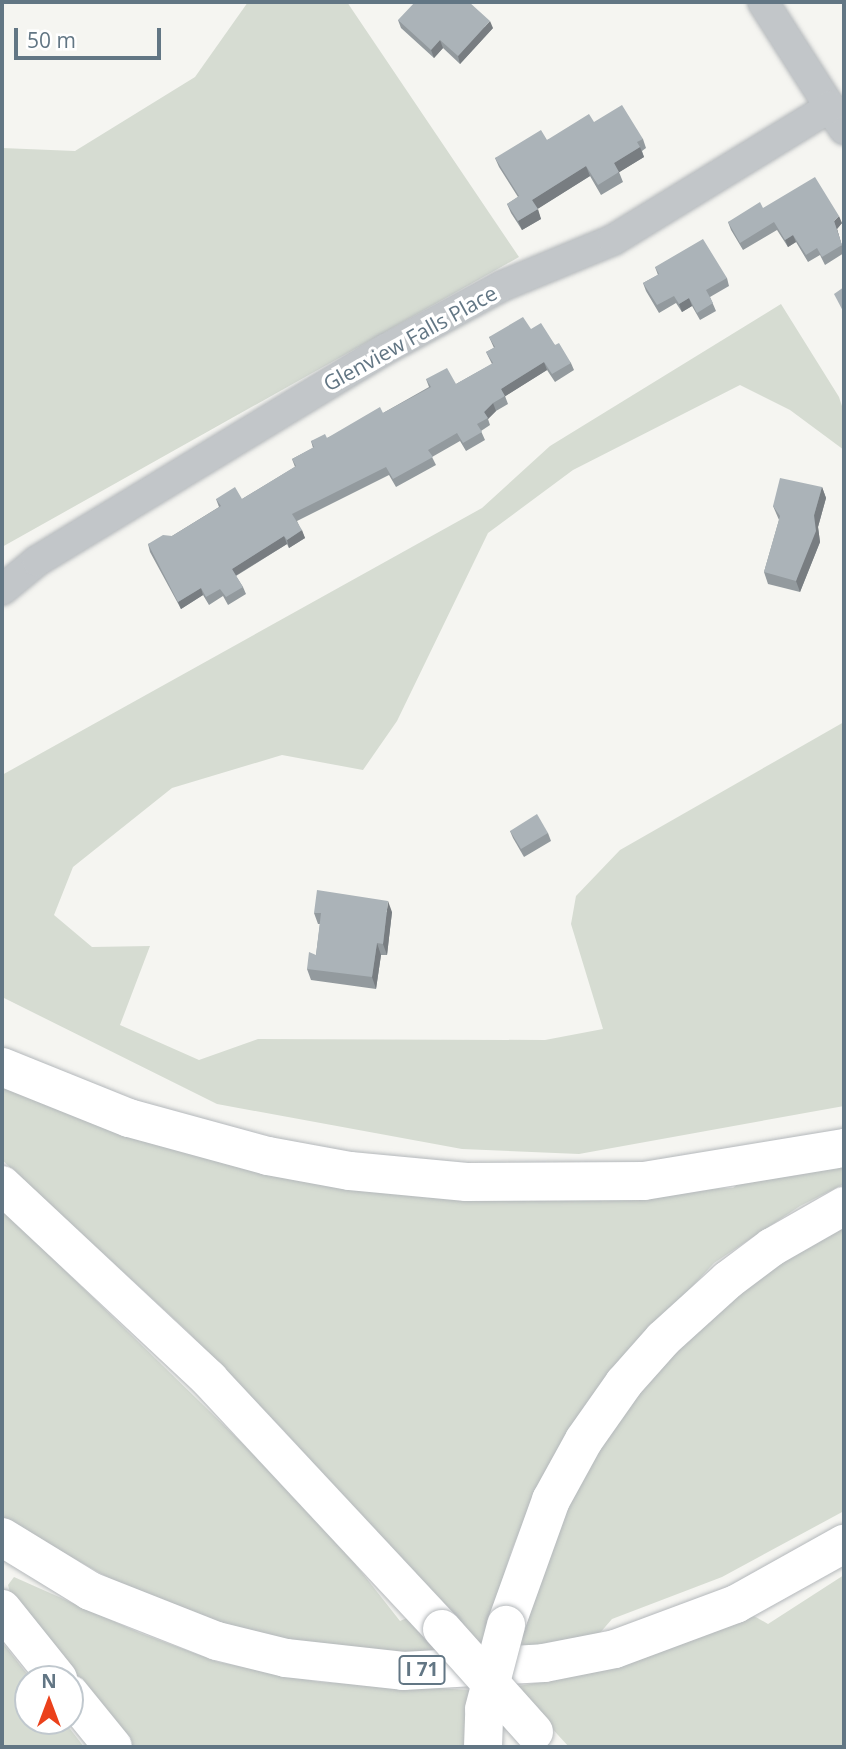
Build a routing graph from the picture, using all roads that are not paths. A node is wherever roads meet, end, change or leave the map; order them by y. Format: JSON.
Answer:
{"nodes":[{"id":1,"x":763,"y":2,"type":"edge"},
{"id":2,"x":837,"y":118,"type":"edge"},
{"id":3,"x":2,"y":590,"type":"edge"},
{"id":4,"x":2,"y":1067,"type":"edge"},
{"id":5,"x":844,"y":1148,"type":"edge"},
{"id":6,"x":2,"y":1185,"type":"edge"},
{"id":7,"x":844,"y":1206,"type":"edge"},
{"id":8,"x":2,"y":1537,"type":"edge"},
{"id":9,"x":844,"y":1544,"type":"edge"},
{"id":10,"x":2,"y":1609,"type":"edge"},
{"id":11,"x":47,"y":1665,"type":"edge"},
{"id":12,"x":84,"y":1711,"type":"edge"},
{"id":13,"x":540,"y":1740,"type":"edge"},
{"id":14,"x":113,"y":1747,"type":"edge"},
{"id":15,"x":483,"y":1747,"type":"edge"}],
"edges":[{"from":1,"to":2,"type":"street"},
{"from":2,"to":3,"type":"street","name":"Glenview Falls Place"},
{"from":4,"to":5,"type":"highway"},
{"from":6,"to":13,"type":"highway","bridge":true},
{"from":7,"to":15,"type":"highway","bridge":true},
{"from":8,"to":9,"type":"highway","number":"I 71"},
{"from":10,"to":11,"type":"highway"},
{"from":12,"to":14,"type":"highway"}]}
